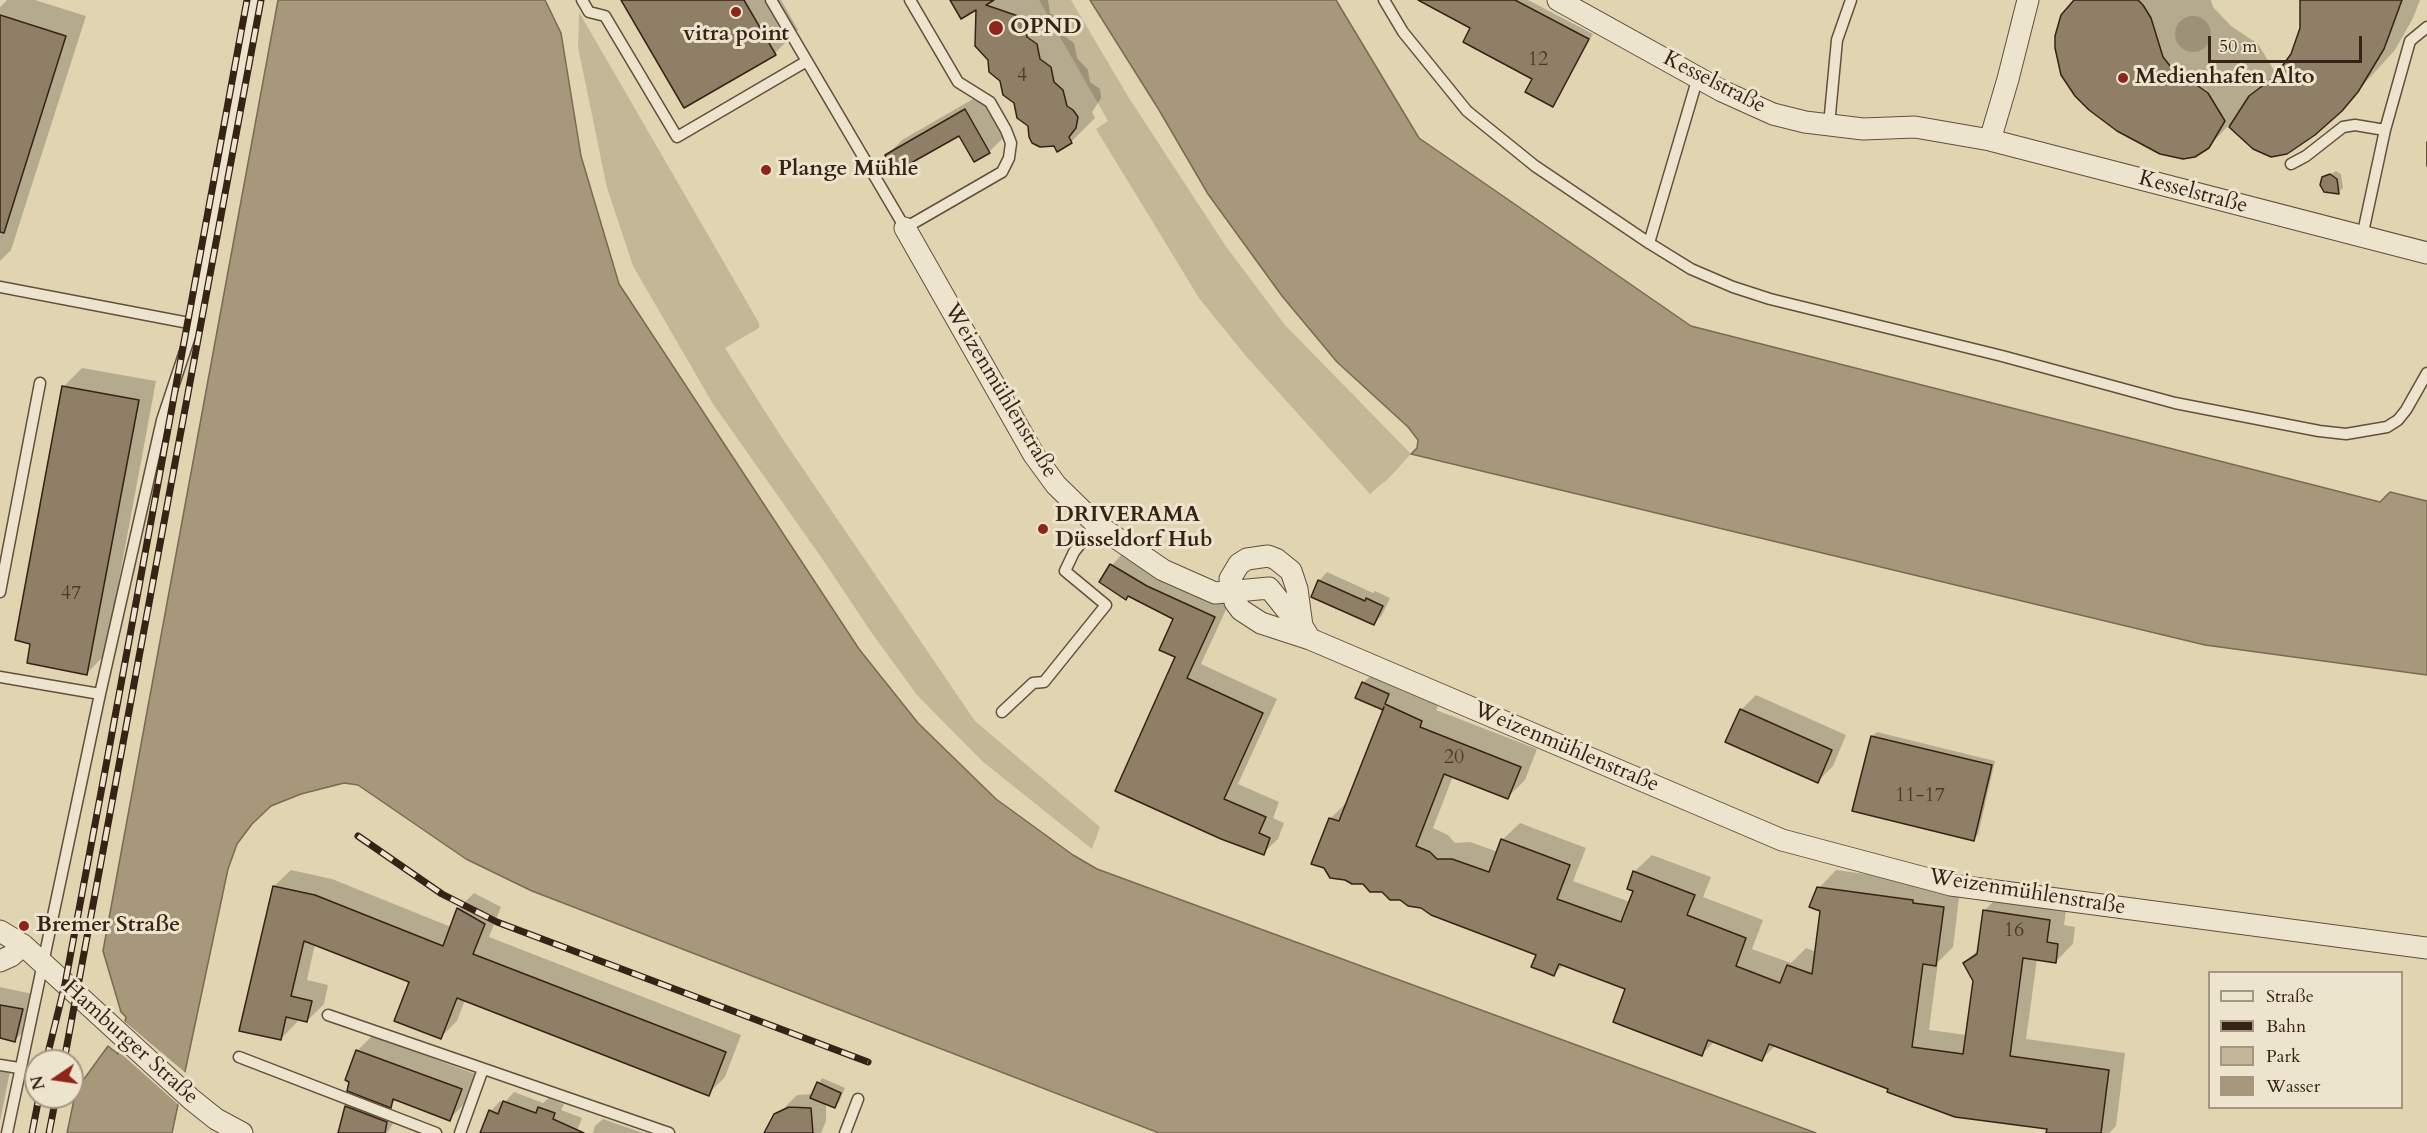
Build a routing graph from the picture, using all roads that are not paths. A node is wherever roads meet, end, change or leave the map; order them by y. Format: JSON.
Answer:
{"nodes":[{"id":1,"x":254,"y":0,"type":"edge"},
{"id":2,"x":582,"y":0,"type":"edge"},
{"id":3,"x":771,"y":0,"type":"edge"},
{"id":4,"x":910,"y":0,"type":"edge"},
{"id":5,"x":1384,"y":0,"type":"edge"},
{"id":6,"x":1851,"y":0,"type":"edge"},
{"id":7,"x":2028,"y":0,"type":"edge"},
{"id":8,"x":1571,"y":3,"type":"edge"},
{"id":9,"x":2427,"y":27,"type":"edge"},
{"id":10,"x":807,"y":61,"type":"junction"},
{"id":11,"x":1698,"y":76,"type":"junction"},
{"id":12,"x":1829,"y":125,"type":"junction"},
{"id":13,"x":2385,"y":130,"type":"junction"},
{"id":14,"x":1990,"y":140,"type":"junction"},
{"id":15,"x":2291,"y":164,"type":"dead end"},
{"id":16,"x":905,"y":228,"type":"junction"},
{"id":17,"x":2362,"y":237,"type":"junction"},
{"id":18,"x":1649,"y":243,"type":"junction"},
{"id":19,"x":2427,"y":253,"type":"edge"},
{"id":20,"x":0,"y":287,"type":"edge"},
{"id":21,"x":194,"y":324,"type":"junction"},
{"id":22,"x":2427,"y":373,"type":"edge"},
{"id":23,"x":40,"y":383,"type":"dead end"},
{"id":24,"x":1096,"y":524,"type":"junction"},
{"id":25,"x":1232,"y":591,"type":"junction"},
{"id":26,"x":0,"y":592,"type":"edge"},
{"id":27,"x":1310,"y":639,"type":"junction"},
{"id":28,"x":0,"y":677,"type":"edge"},
{"id":29,"x":100,"y":694,"type":"junction"},
{"id":30,"x":1002,"y":712,"type":"dead end"},
{"id":31,"x":0,"y":931,"type":"edge"},
{"id":32,"x":23,"y":945,"type":"junction"},
{"id":33,"x":2427,"y":948,"type":"edge"},
{"id":34,"x":0,"y":961,"type":"edge"},
{"id":35,"x":41,"y":964,"type":"junction"},
{"id":36,"x":328,"y":1015,"type":"dead end"},
{"id":37,"x":239,"y":1057,"type":"dead end"},
{"id":38,"x":0,"y":1065,"type":"edge"},
{"id":39,"x":20,"y":1068,"type":"junction"},
{"id":40,"x":483,"y":1069,"type":"junction"},
{"id":41,"x":858,"y":1099,"type":"dead end"},
{"id":42,"x":7,"y":1133,"type":"edge"},
{"id":43,"x":242,"y":1133,"type":"edge"},
{"id":44,"x":436,"y":1133,"type":"edge"},
{"id":45,"x":460,"y":1133,"type":"edge"},
{"id":46,"x":669,"y":1133,"type":"edge"},
{"id":47,"x":844,"y":1133,"type":"edge"}],
"edges":[{"from":1,"to":21,"type":"lane"},
{"from":2,"to":10,"type":"lane"},
{"from":3,"to":10,"type":"lane"},
{"from":4,"to":16,"type":"lane"},
{"from":5,"to":18,"type":"lane"},
{"from":6,"to":12,"type":"lane"},
{"from":7,"to":14,"type":"street"},
{"from":8,"to":11,"type":"street","name":"Kesselstraße"},
{"from":9,"to":13,"type":"lane"},
{"from":10,"to":16,"type":"lane"},
{"from":11,"to":12,"type":"street","name":"Kesselstraße"},
{"from":11,"to":18,"type":"lane"},
{"from":12,"to":14,"type":"street","name":"Kesselstraße"},
{"from":13,"to":15,"type":"lane"},
{"from":13,"to":17,"type":"lane"},
{"from":14,"to":17,"type":"street","name":"Kesselstraße"},
{"from":16,"to":24,"type":"street","name":"Weizenmühlenstraße"},
{"from":17,"to":19,"type":"street","name":"Kesselstraße"},
{"from":18,"to":22,"type":"lane"},
{"from":20,"to":21,"type":"lane"},
{"from":21,"to":29,"type":"lane"},
{"from":23,"to":26,"type":"lane"},
{"from":24,"to":25,"type":"street","name":"Weizenmühlenstraße"},
{"from":24,"to":30,"type":"lane"},
{"from":25,"to":27,"type":"street"},
{"from":25,"to":27,"type":"street","name":"Weizenmühlenstraße"},
{"from":25,"to":27,"type":"street"},
{"from":27,"to":33,"type":"street","name":"Weizenmühlenstraße"},
{"from":28,"to":29,"type":"lane"},
{"from":29,"to":35,"type":"lane"},
{"from":31,"to":32,"type":"street","name":"Hamburger Straße"},
{"from":32,"to":34,"type":"street"},
{"from":32,"to":35,"type":"street","name":"Hamburger Straße"},
{"from":35,"to":39,"type":"lane"},
{"from":35,"to":43,"type":"street","name":"Hamburger Straße"},
{"from":36,"to":40,"type":"lane"},
{"from":37,"to":44,"type":"lane"},
{"from":38,"to":39,"type":"lane"},
{"from":39,"to":42,"type":"lane"},
{"from":40,"to":45,"type":"lane"},
{"from":40,"to":46,"type":"lane"},
{"from":41,"to":47,"type":"lane"}]}
